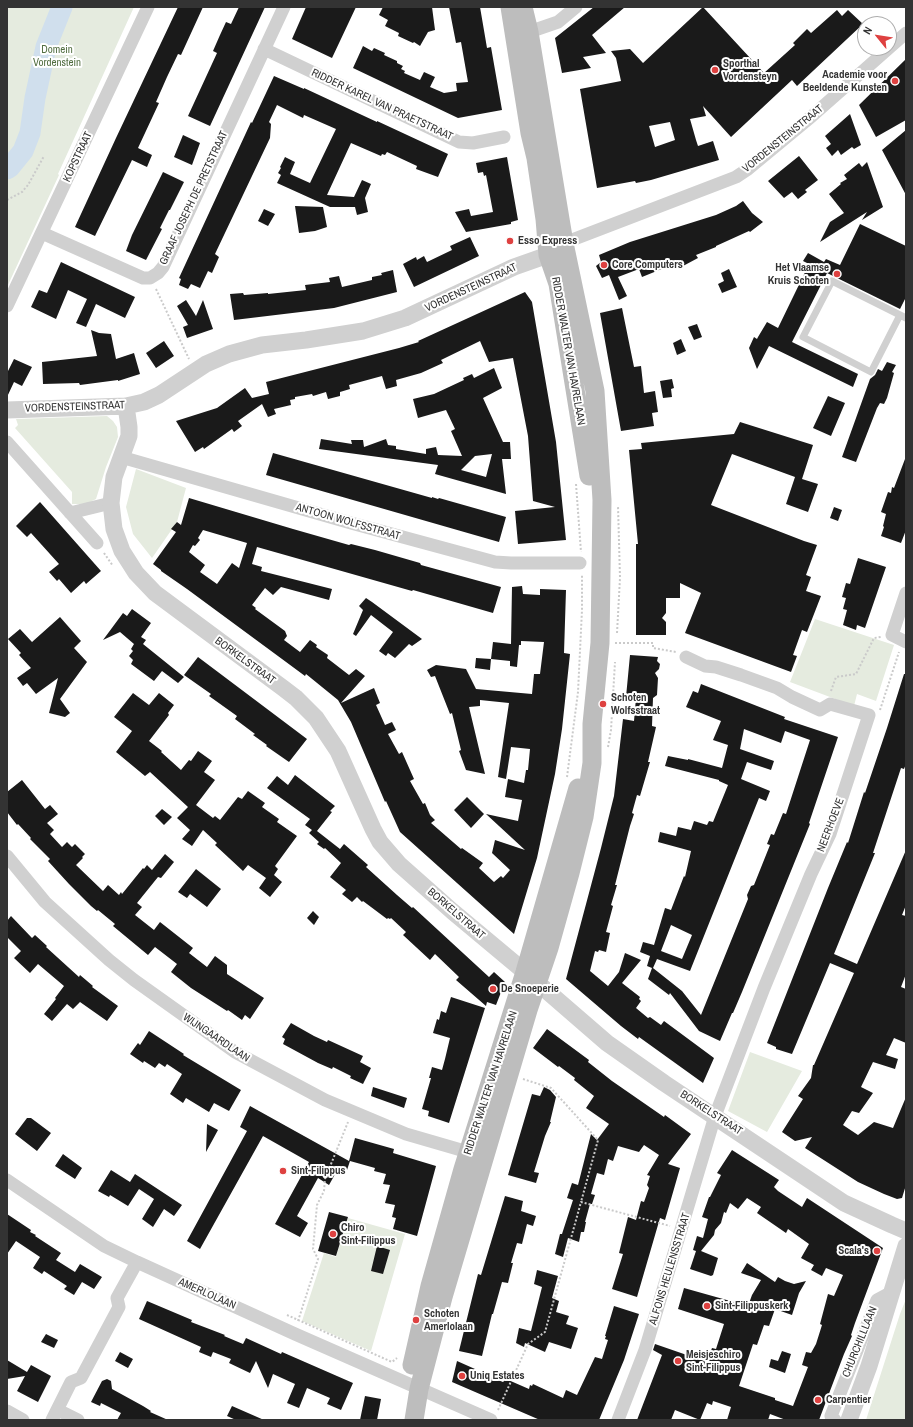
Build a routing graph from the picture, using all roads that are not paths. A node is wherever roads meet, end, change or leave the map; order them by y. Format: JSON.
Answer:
{"nodes":[{"id":1,"x":148,"y":7,"type":"edge"},
{"id":2,"x":284,"y":7,"type":"edge"},
{"id":3,"x":510,"y":7,"type":"edge"},
{"id":4,"x":523,"y":7,"type":"edge"},
{"id":5,"x":576,"y":7,"type":"edge"},
{"id":6,"x":906,"y":33,"type":"edge"},
{"id":7,"x":522,"y":36,"type":"junction"},
{"id":8,"x":897,"y":41,"type":"edge"},
{"id":9,"x":264,"y":49,"type":"junction"},
{"id":10,"x":880,"y":56,"type":"edge"},
{"id":11,"x":504,"y":137,"type":"dead end"},
{"id":12,"x":42,"y":233,"type":"junction"},
{"id":13,"x":564,"y":243,"type":"junction"},
{"id":14,"x":548,"y":255,"type":"junction"},
{"id":15,"x":7,"y":306,"type":"edge"},
{"id":16,"x":903,"y":316,"type":"edge"},
{"id":17,"x":126,"y":406,"type":"junction"},
{"id":18,"x":7,"y":410,"type":"edge"},
{"id":19,"x":7,"y":442,"type":"edge"},
{"id":20,"x":121,"y":457,"type":"junction"},
{"id":21,"x":111,"y":503,"type":"junction"},
{"id":22,"x":70,"y":513,"type":"junction"},
{"id":23,"x":96,"y":543,"type":"dead end"},
{"id":24,"x":601,"y":554,"type":"junction"},
{"id":25,"x":581,"y":563,"type":"road end"},
{"id":26,"x":906,"y":593,"type":"edge"},
{"id":27,"x":900,"y":639,"type":"edge"},
{"id":28,"x":686,"y":657,"type":"road end"},
{"id":29,"x":7,"y":856,"type":"edge"},
{"id":30,"x":531,"y":977,"type":"junction"},
{"id":31,"x":715,"y":1116,"type":"junction"},
{"id":32,"x":468,"y":1152,"type":"junction"},
{"id":33,"x":7,"y":1180,"type":"edge"},
{"id":34,"x":906,"y":1231,"type":"edge"},
{"id":35,"x":906,"y":1246,"type":"edge"},
{"id":36,"x":137,"y":1262,"type":"junction"},
{"id":37,"x":892,"y":1292,"type":"junction"},
{"id":38,"x":413,"y":1386,"type":"junction"},
{"id":39,"x":7,"y":1411,"type":"edge"},
{"id":40,"x":55,"y":1415,"type":"edge"},
{"id":41,"x":494,"y":1417,"type":"edge"},
{"id":42,"x":23,"y":1420,"type":"edge"},
{"id":43,"x":78,"y":1420,"type":"edge"},
{"id":44,"x":401,"y":1420,"type":"edge"},
{"id":45,"x":414,"y":1420,"type":"edge"},
{"id":46,"x":618,"y":1420,"type":"edge"},
{"id":47,"x":835,"y":1420,"type":"edge"},
{"id":48,"x":849,"y":1420,"type":"edge"}],
"edges":[{"from":1,"to":12,"type":"street","name":"KOPSTRAAT"},
{"from":2,"to":9,"type":"street","name":"GRAAF JOSEPH DE PRETSTRAAT"},
{"from":3,"to":7,"type":"main road","name":"RIDDER WALTER VAN HAVRELAAN"},
{"from":4,"to":7,"type":"main road","name":"RIDDER WALTER VAN HAVRELAAN"},
{"from":5,"to":7,"type":"street"},
{"from":6,"to":8,"type":"street","name":"VORDENSTEINSTRAAT"},
{"from":7,"to":13,"type":"main road","name":"RIDDER WALTER VAN HAVRELAAN"},
{"from":7,"to":14,"type":"main road","name":"RIDDER WALTER VAN HAVRELAAN"},
{"from":9,"to":11,"type":"street","name":"RIDDER KAREL VAN PRAETSTRAAT"},
{"from":9,"to":12,"type":"street","name":"GRAAF JOSEPH DE PRETSTRAAT"},
{"from":10,"to":13,"type":"street","name":"VORDENSTEINSTRAAT"},
{"from":12,"to":15,"type":"street","name":"KOPSTRAAT"},
{"from":13,"to":14,"type":"street","name":"VORDENSTEINSTRAAT"},
{"from":13,"to":24,"type":"main road","name":"RIDDER WALTER VAN HAVRELAAN"},
{"from":14,"to":17,"type":"street","name":"VORDENSTEINSTRAAT"},
{"from":14,"to":24,"type":"main road","name":"RIDDER WALTER VAN HAVRELAAN"},
{"from":16,"to":16,"type":"lane"},
{"from":17,"to":18,"type":"street","name":"VORDENSTEINSTRAAT"},
{"from":17,"to":20,"type":"street","name":"BORKELSTRAAT"},
{"from":19,"to":22,"type":"street"},
{"from":20,"to":21,"type":"street","name":"BORKELSTRAAT"},
{"from":20,"to":25,"type":"street","name":"ANTOON WOLFSSTRAAT"},
{"from":21,"to":22,"type":"street"},
{"from":21,"to":30,"type":"street","name":"BORKELSTRAAT"},
{"from":22,"to":23,"type":"street"},
{"from":24,"to":30,"type":"main road","name":"RIDDER WALTER VAN HAVRELAAN"},
{"from":26,"to":27,"type":"street"},
{"from":28,"to":31,"type":"street","name":"NEERHOEVE"},
{"from":29,"to":32,"type":"street","name":"WIJNGAARDLAAN"},
{"from":30,"to":31,"type":"street","name":"BORKELSTRAAT"},
{"from":30,"to":32,"type":"main road","name":"RIDDER WALTER VAN HAVRELAAN"},
{"from":30,"to":38,"type":"main road","name":"RIDDER WALTER VAN HAVRELAAN"},
{"from":31,"to":34,"type":"street","name":"BORKELSTRAAT"},
{"from":31,"to":46,"type":"street","name":"ALFONS HEULENSSTRAAT"},
{"from":32,"to":38,"type":"main road","name":"RIDDER WALTER VAN HAVRELAAN"},
{"from":33,"to":36,"type":"street","name":"AMERLOLAAN"},
{"from":35,"to":37,"type":"street","name":"CHURCHILLLAAN"},
{"from":36,"to":38,"type":"street","name":"AMERLOLAAN"},
{"from":36,"to":40,"type":"street"},
{"from":37,"to":47,"type":"street","name":"CHURCHILLLAAN"},
{"from":37,"to":48,"type":"street","name":"CHURCHILLLAAN"},
{"from":38,"to":41,"type":"street"},
{"from":38,"to":44,"type":"main road","name":"RIDDER WALTER VAN HAVRELAAN"},
{"from":38,"to":45,"type":"main road","name":"RIDDER WALTER VAN HAVRELAAN"},
{"from":39,"to":42,"type":"street"},
{"from":40,"to":43,"type":"street"}]}
